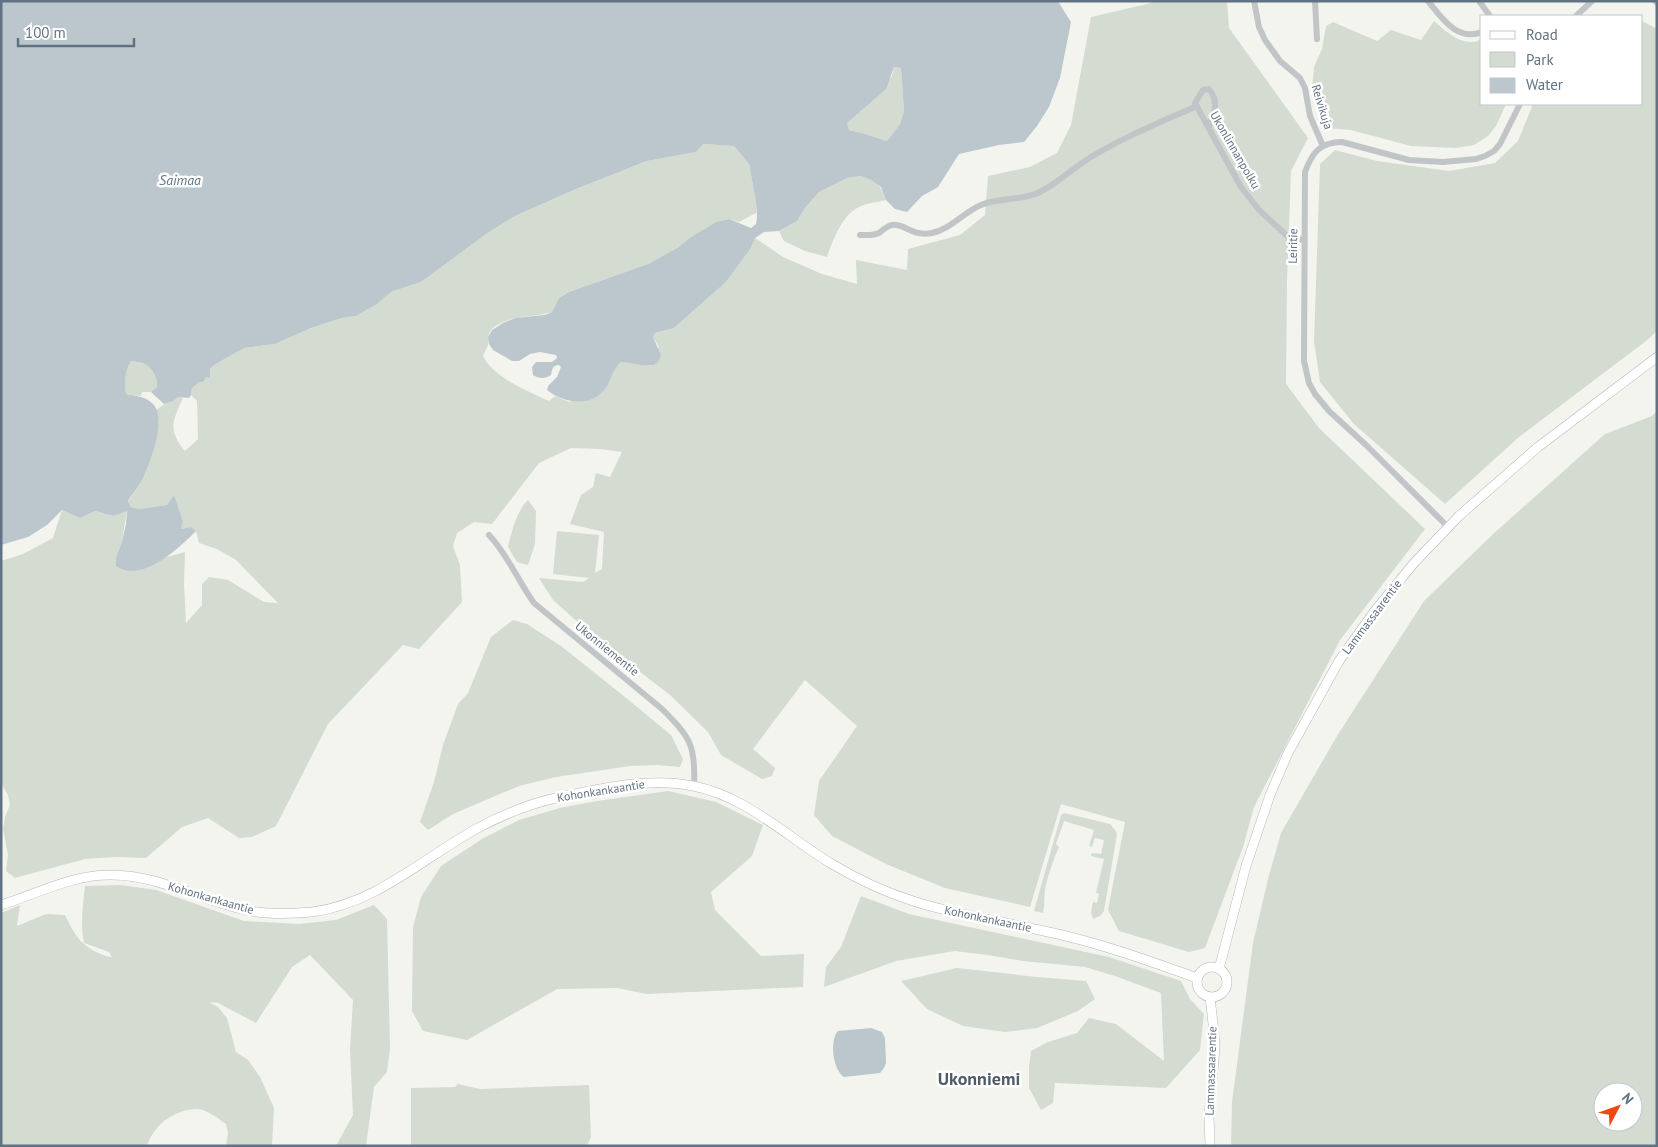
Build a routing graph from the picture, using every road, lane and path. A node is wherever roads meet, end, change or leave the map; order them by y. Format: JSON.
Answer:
{"nodes":[{"id":1,"x":1254,"y":1,"type":"edge"},
{"id":2,"x":1315,"y":1,"type":"edge"},
{"id":3,"x":1428,"y":1,"type":"edge"},
{"id":4,"x":1479,"y":1,"type":"edge"},
{"id":5,"x":1592,"y":1,"type":"edge"},
{"id":6,"x":1489,"y":15,"type":"edge"},
{"id":7,"x":1577,"y":15,"type":"edge"},
{"id":8,"x":1480,"y":33,"type":"edge"},
{"id":9,"x":1317,"y":39,"type":"dead end"},
{"id":10,"x":1196,"y":105,"type":"junction"},
{"id":11,"x":1520,"y":105,"type":"edge"},
{"id":12,"x":1209,"y":127,"type":"junction"},
{"id":13,"x":1323,"y":146,"type":"junction"},
{"id":14,"x":860,"y":235,"type":"dead end"},
{"id":15,"x":1304,"y":239,"type":"junction"},
{"id":16,"x":1657,"y":357,"type":"edge"},
{"id":17,"x":1448,"y":527,"type":"junction"},
{"id":18,"x":489,"y":535,"type":"dead end"},
{"id":19,"x":694,"y":786,"type":"junction"},
{"id":20,"x":1,"y":905,"type":"edge"},
{"id":21,"x":1219,"y":969,"type":"junction"},
{"id":22,"x":1197,"y":978,"type":"junction"},
{"id":23,"x":1210,"y":997,"type":"junction"},
{"id":24,"x":1210,"y":1146,"type":"edge"}],
"edges":[{"from":1,"to":13,"type":"street","name":"Reivikuja"},
{"from":2,"to":9,"type":"street"},
{"from":3,"to":8,"type":"street"},
{"from":4,"to":6,"type":"street"},
{"from":5,"to":7,"type":"street"},
{"from":10,"to":12,"type":"street","name":"Ukonlinnanpolku"},
{"from":10,"to":12,"type":"street"},
{"from":10,"to":14,"type":"street"},
{"from":11,"to":13,"type":"street"},
{"from":12,"to":15,"type":"street","name":"Ukonlinnanpolku"},
{"from":13,"to":15,"type":"street","name":"Leiritie"},
{"from":15,"to":17,"type":"street","name":"Leiritie"},
{"from":16,"to":17,"type":"street","name":"Lammassaarentie"},
{"from":17,"to":21,"type":"street","name":"Lammassaarentie"},
{"from":18,"to":19,"type":"street","name":"Ukonniementie"},
{"from":19,"to":20,"type":"street","name":"Kohonkankaantie"},
{"from":19,"to":22,"type":"street","name":"Kohonkankaantie"},
{"from":21,"to":22,"type":"street"},
{"from":21,"to":23,"type":"street"},
{"from":22,"to":23,"type":"street"},
{"from":23,"to":24,"type":"street","name":"Lammassaarentie"}]}
